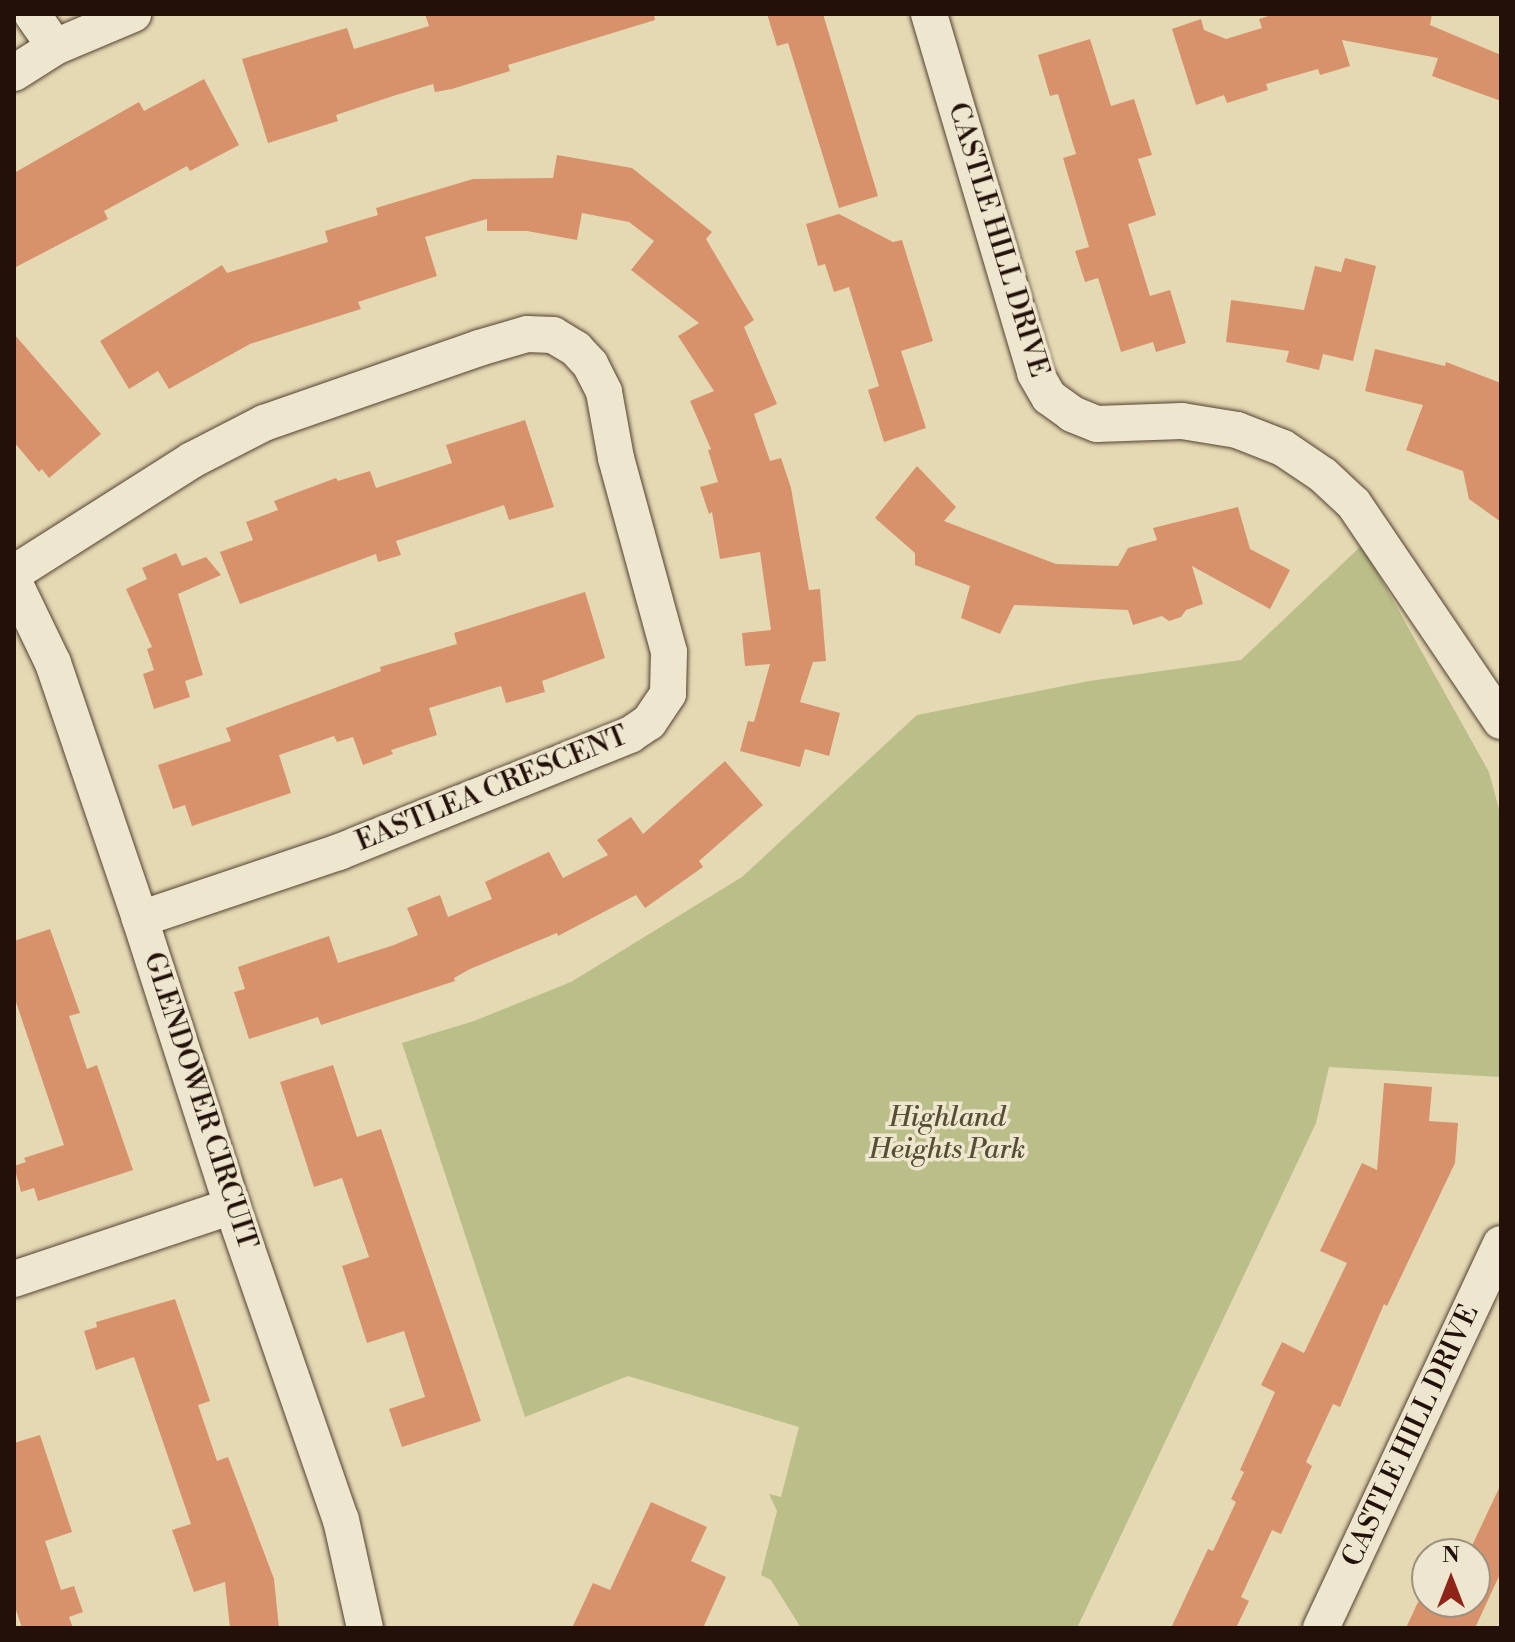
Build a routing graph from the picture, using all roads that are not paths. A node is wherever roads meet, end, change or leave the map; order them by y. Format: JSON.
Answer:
{"nodes":[{"id":1,"x":32,"y":14,"type":"edge"},
{"id":2,"x":133,"y":14,"type":"edge"},
{"id":3,"x":929,"y":14,"type":"edge"},
{"id":4,"x":55,"y":47,"type":"junction"},
{"id":5,"x":14,"y":73,"type":"edge"},
{"id":6,"x":14,"y":573,"type":"edge"},
{"id":7,"x":14,"y":582,"type":"edge"},
{"id":8,"x":1501,"y":721,"type":"edge"},
{"id":9,"x":140,"y":919,"type":"junction"},
{"id":10,"x":232,"y":1206,"type":"junction"},
{"id":11,"x":1501,"y":1244,"type":"edge"},
{"id":12,"x":14,"y":1279,"type":"edge"},
{"id":13,"x":365,"y":1628,"type":"edge"},
{"id":14,"x":1321,"y":1628,"type":"edge"}],
"edges":[{"from":1,"to":4,"type":"street"},
{"from":2,"to":4,"type":"street"},
{"from":3,"to":8,"type":"street","name":"CASTLE HILL DRIVE"},
{"from":4,"to":5,"type":"street"},
{"from":6,"to":9,"type":"street","name":"EASTLEA CRESCENT"},
{"from":7,"to":9,"type":"street","name":"GLENDOWER CIRCUIT"},
{"from":9,"to":10,"type":"street","name":"GLENDOWER CIRCUIT"},
{"from":10,"to":12,"type":"street"},
{"from":10,"to":13,"type":"street","name":"GLENDOWER CIRCUIT"},
{"from":11,"to":14,"type":"street","name":"CASTLE HILL DRIVE"}]}
